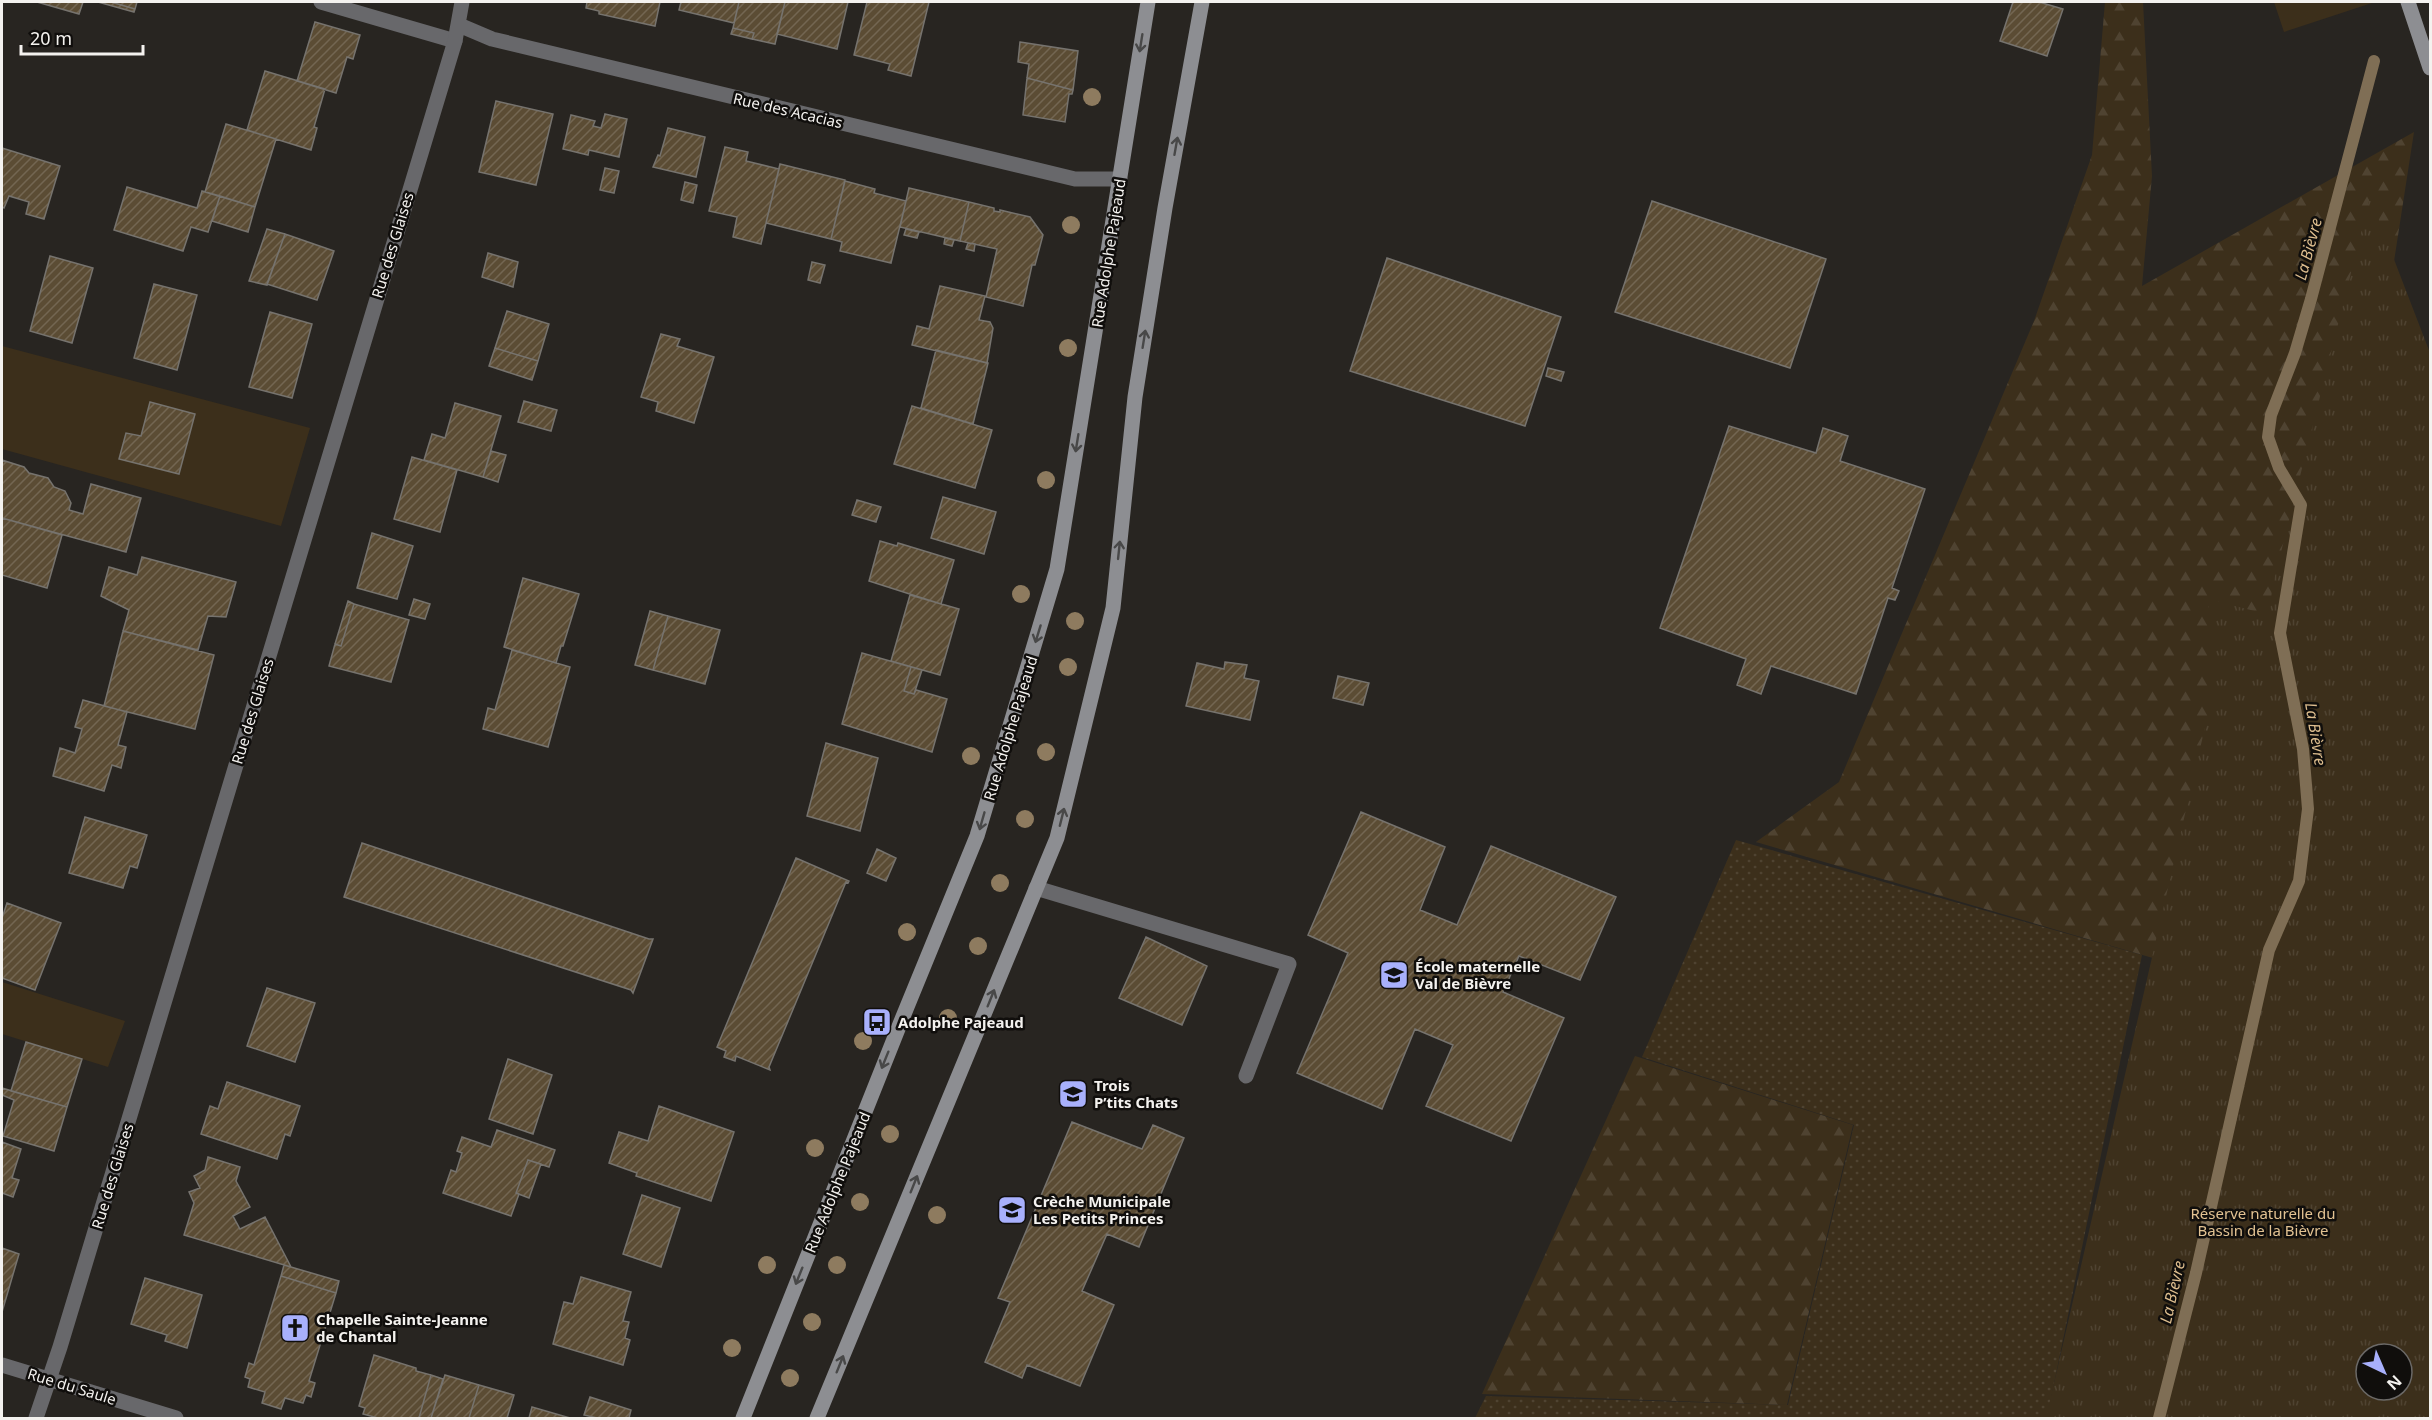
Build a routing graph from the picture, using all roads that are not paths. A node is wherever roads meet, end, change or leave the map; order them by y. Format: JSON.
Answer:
{"nodes":[{"id":1,"x":321,"y":2,"type":"edge"},
{"id":2,"x":462,"y":2,"type":"edge"},
{"id":3,"x":1148,"y":2,"type":"edge"},
{"id":4,"x":1202,"y":2,"type":"edge"},
{"id":5,"x":2408,"y":2,"type":"edge"},
{"id":6,"x":459,"y":25,"type":"junction"},
{"id":7,"x":455,"y":41,"type":"junction"},
{"id":8,"x":2430,"y":68,"type":"edge"},
{"id":9,"x":1120,"y":179,"type":"junction"},
{"id":10,"x":1036,"y":888,"type":"junction"},
{"id":11,"x":1246,"y":1076,"type":"dead end"},
{"id":12,"x":2,"y":1365,"type":"edge"},
{"id":13,"x":50,"y":1379,"type":"junction"},
{"id":14,"x":36,"y":1419,"type":"edge"},
{"id":15,"x":176,"y":1419,"type":"edge"},
{"id":16,"x":743,"y":1419,"type":"edge"},
{"id":17,"x":818,"y":1419,"type":"edge"}],
"edges":[{"from":1,"to":7,"type":"street"},
{"from":2,"to":6,"type":"street","name":"Rue des Glaises"},
{"from":3,"to":9,"type":"main road","name":"Rue Adolphe Pajeaud","one_way":true},
{"from":10,"to":4,"type":"main road","one_way":true},
{"from":5,"to":8,"type":"main road"},
{"from":6,"to":7,"type":"street","name":"Rue des Glaises"},
{"from":6,"to":9,"type":"street","name":"Rue des Acacias"},
{"from":7,"to":13,"type":"street","name":"Rue des Glaises"},
{"from":9,"to":16,"type":"main road","name":"Rue Adolphe Pajeaud","one_way":true},
{"from":10,"to":11,"type":"street"},
{"from":17,"to":10,"type":"main road","one_way":true},
{"from":12,"to":13,"type":"street","name":"Rue du Saule"},
{"from":13,"to":14,"type":"street","name":"Rue des Glaises"},
{"from":13,"to":15,"type":"street","name":"Rue du Saule"}]}
